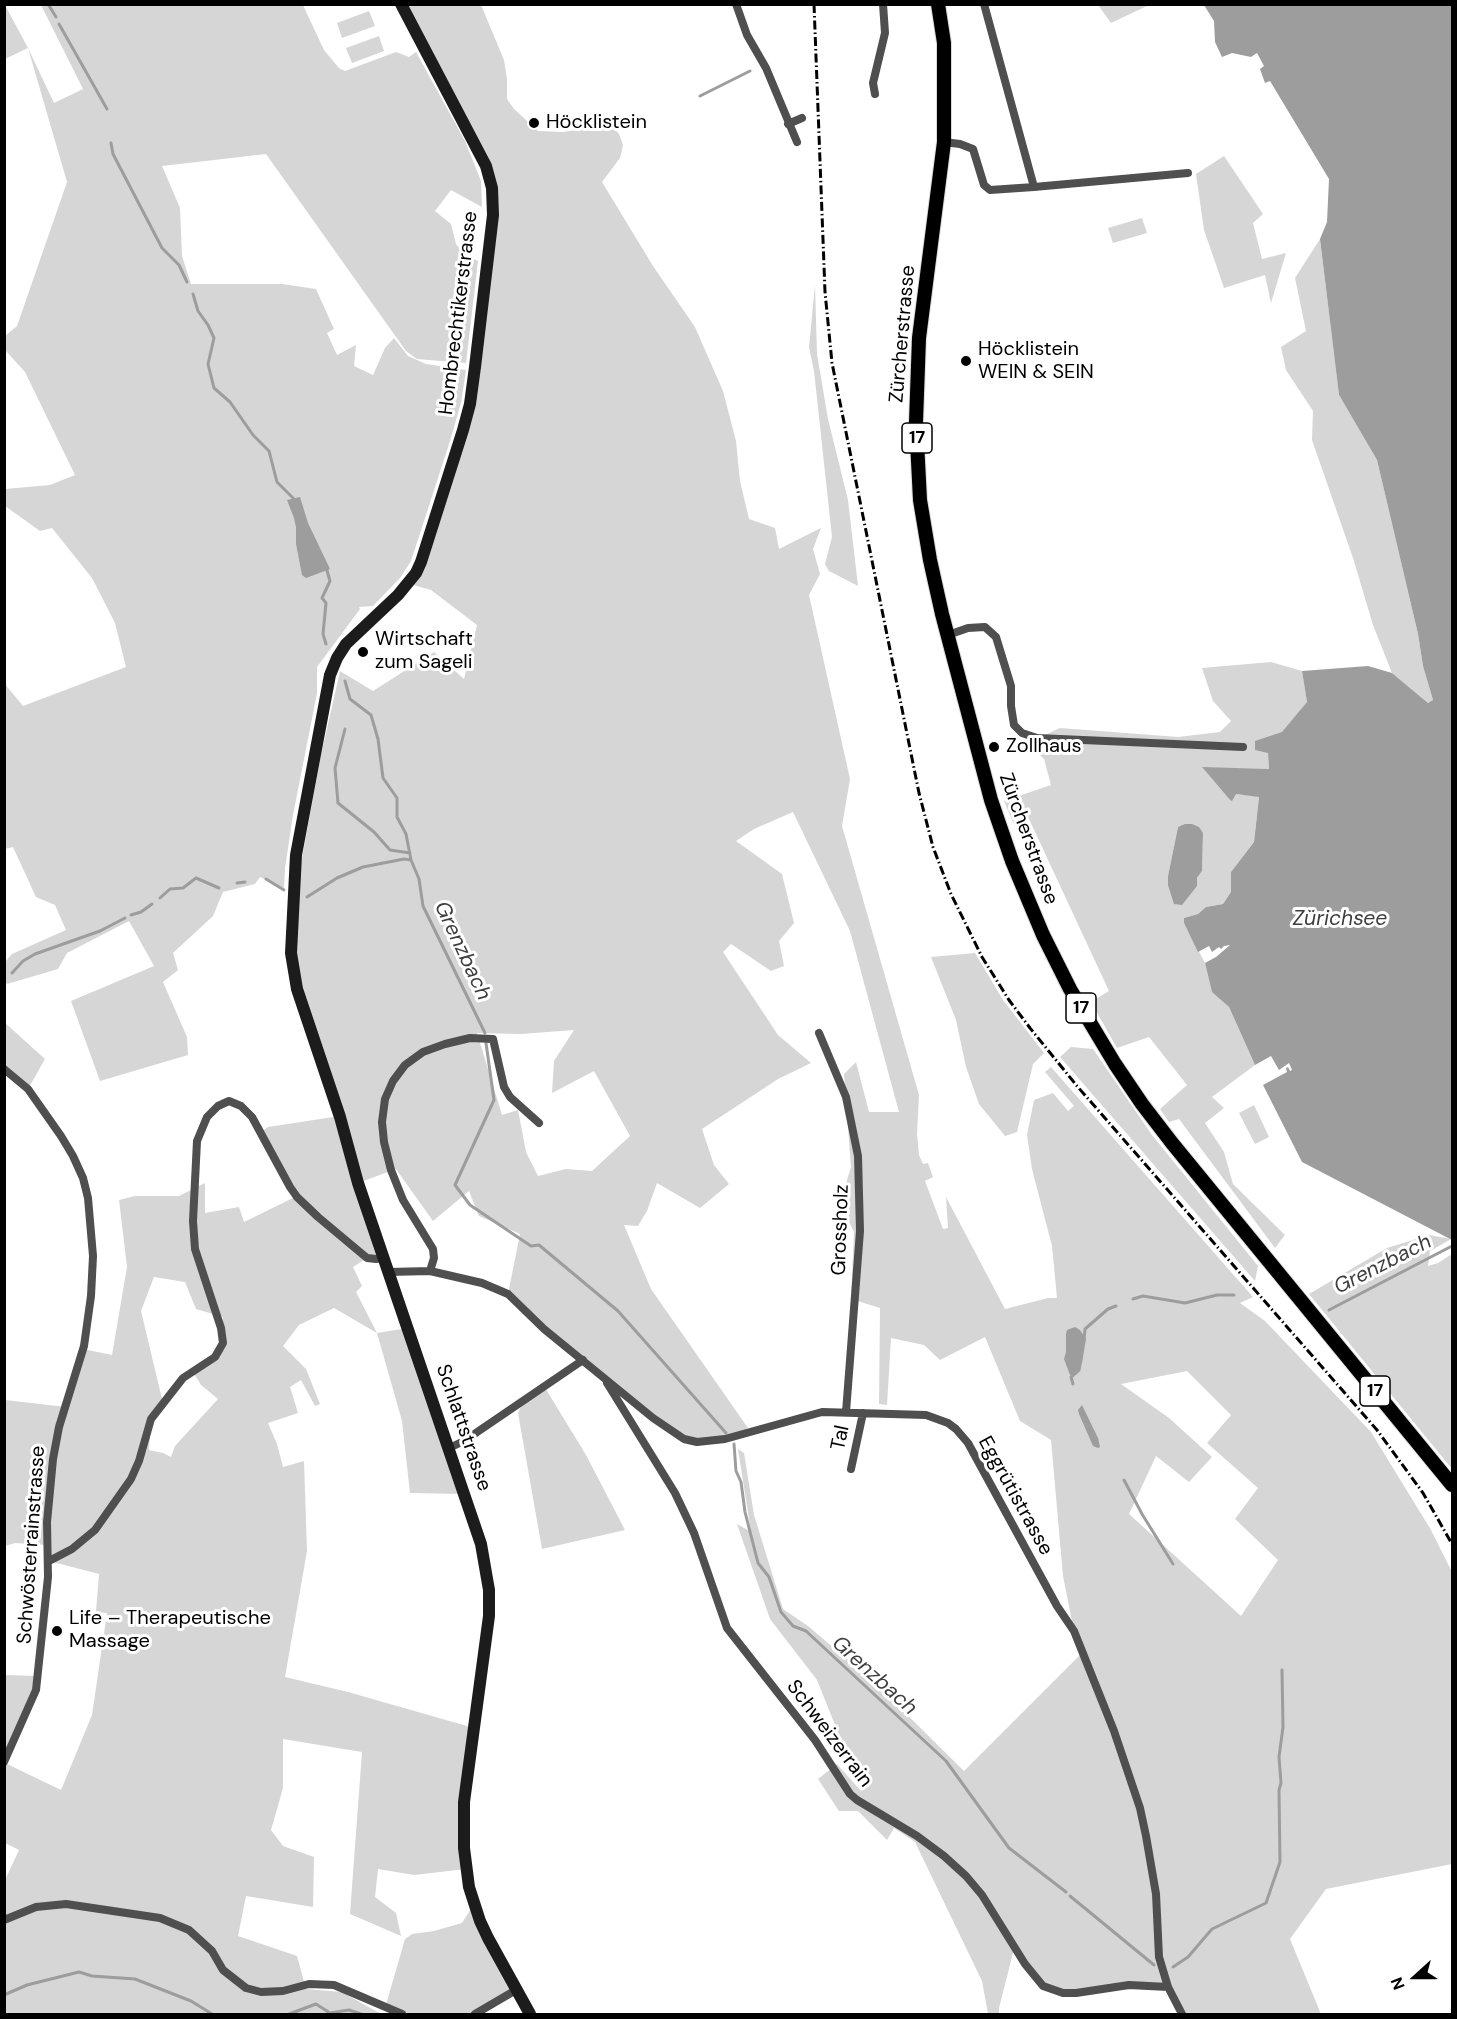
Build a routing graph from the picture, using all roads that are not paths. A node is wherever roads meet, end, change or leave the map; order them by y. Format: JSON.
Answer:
{"nodes":[{"id":1,"x":402,"y":4,"type":"edge"},
{"id":2,"x":736,"y":4,"type":"edge"},
{"id":3,"x":884,"y":4,"type":"edge"},
{"id":4,"x":938,"y":4,"type":"edge"},
{"id":5,"x":984,"y":4,"type":"edge"},
{"id":6,"x":875,"y":94,"type":"dead end"},
{"id":7,"x":802,"y":118,"type":"dead end"},
{"id":8,"x":788,"y":124,"type":"junction"},
{"id":9,"x":944,"y":141,"type":"junction"},
{"id":10,"x":797,"y":142,"type":"dead end"},
{"id":11,"x":1188,"y":173,"type":"dead end"},
{"id":12,"x":1034,"y":187,"type":"junction"},
{"id":13,"x":948,"y":635,"type":"junction"},
{"id":14,"x":1242,"y":747,"type":"dead end"},
{"id":15,"x":296,"y":855,"type":"joint"},
{"id":16,"x":819,"y":1033,"type":"dead end"},
{"id":17,"x":4,"y":1069,"type":"edge"},
{"id":18,"x":539,"y":1123,"type":"dead end"},
{"id":19,"x":383,"y":1258,"type":"junction"},
{"id":20,"x":430,"y":1271,"type":"junction"},
{"id":21,"x":388,"y":1272,"type":"junction"},
{"id":22,"x":583,"y":1360,"type":"junction"},
{"id":23,"x":604,"y":1377,"type":"junction"},
{"id":24,"x":846,"y":1412,"type":"junction"},
{"id":25,"x":863,"y":1413,"type":"junction"},
{"id":26,"x":449,"y":1448,"type":"junction"},
{"id":27,"x":851,"y":1469,"type":"dead end"},
{"id":28,"x":1452,"y":1485,"type":"edge"},
{"id":29,"x":49,"y":1561,"type":"junction"},
{"id":30,"x":4,"y":1762,"type":"edge"},
{"id":31,"x":4,"y":1920,"type":"edge"},
{"id":32,"x":1168,"y":1987,"type":"junction"},
{"id":33,"x":516,"y":1990,"type":"junction"},
{"id":34,"x":402,"y":2014,"type":"edge"},
{"id":35,"x":475,"y":2014,"type":"edge"},
{"id":36,"x":531,"y":2014,"type":"edge"},
{"id":37,"x":1182,"y":2014,"type":"edge"}],
"edges":[{"from":1,"to":15,"type":"street","name":"Hombrechtikerstrasse"},
{"from":2,"to":8,"type":"street"},
{"from":3,"to":6,"type":"street"},
{"from":4,"to":9,"type":"main road","name":"Zürcherstrasse","number":"17"},
{"from":5,"to":12,"type":"street"},
{"from":7,"to":8,"type":"street"},
{"from":8,"to":10,"type":"street"},
{"from":9,"to":12,"type":"street"},
{"from":9,"to":13,"type":"main road","name":"Zürcherstrasse","number":"17"},
{"from":11,"to":12,"type":"street"},
{"from":13,"to":14,"type":"street"},
{"from":13,"to":28,"type":"main road","name":"Zürcherstrasse","number":"17"},
{"from":15,"to":19,"type":"street","name":"Schlattstrasse"},
{"from":16,"to":24,"type":"street","name":"Grossholz"},
{"from":17,"to":29,"type":"street","name":"Schwösterrainstrasse"},
{"from":18,"to":20,"type":"street"},
{"from":19,"to":21,"type":"street","name":"Schlattstrasse"},
{"from":19,"to":29,"type":"street"},
{"from":20,"to":21,"type":"street","name":"Eggrütistrasse"},
{"from":20,"to":22,"type":"street","name":"Eggrütistrasse"},
{"from":21,"to":26,"type":"street","name":"Schlattstrasse"},
{"from":22,"to":23,"type":"street","name":"Eggrütistrasse"},
{"from":22,"to":26,"type":"street"},
{"from":23,"to":24,"type":"street","name":"Eggrütistrasse"},
{"from":23,"to":32,"type":"street","name":"Schweizerrain"},
{"from":24,"to":25,"type":"street","name":"Eggrütistrasse"},
{"from":25,"to":27,"type":"street","name":"Tal"},
{"from":25,"to":32,"type":"street","name":"Eggrütistrasse"},
{"from":26,"to":33,"type":"street","name":"Schlattstrasse"},
{"from":29,"to":30,"type":"street","name":"Schwösterrainstrasse"},
{"from":31,"to":34,"type":"street"},
{"from":32,"to":37,"type":"street","name":"Eggrütistrasse"},
{"from":33,"to":35,"type":"street"},
{"from":33,"to":36,"type":"street","name":"Schlattstrasse"}]}
